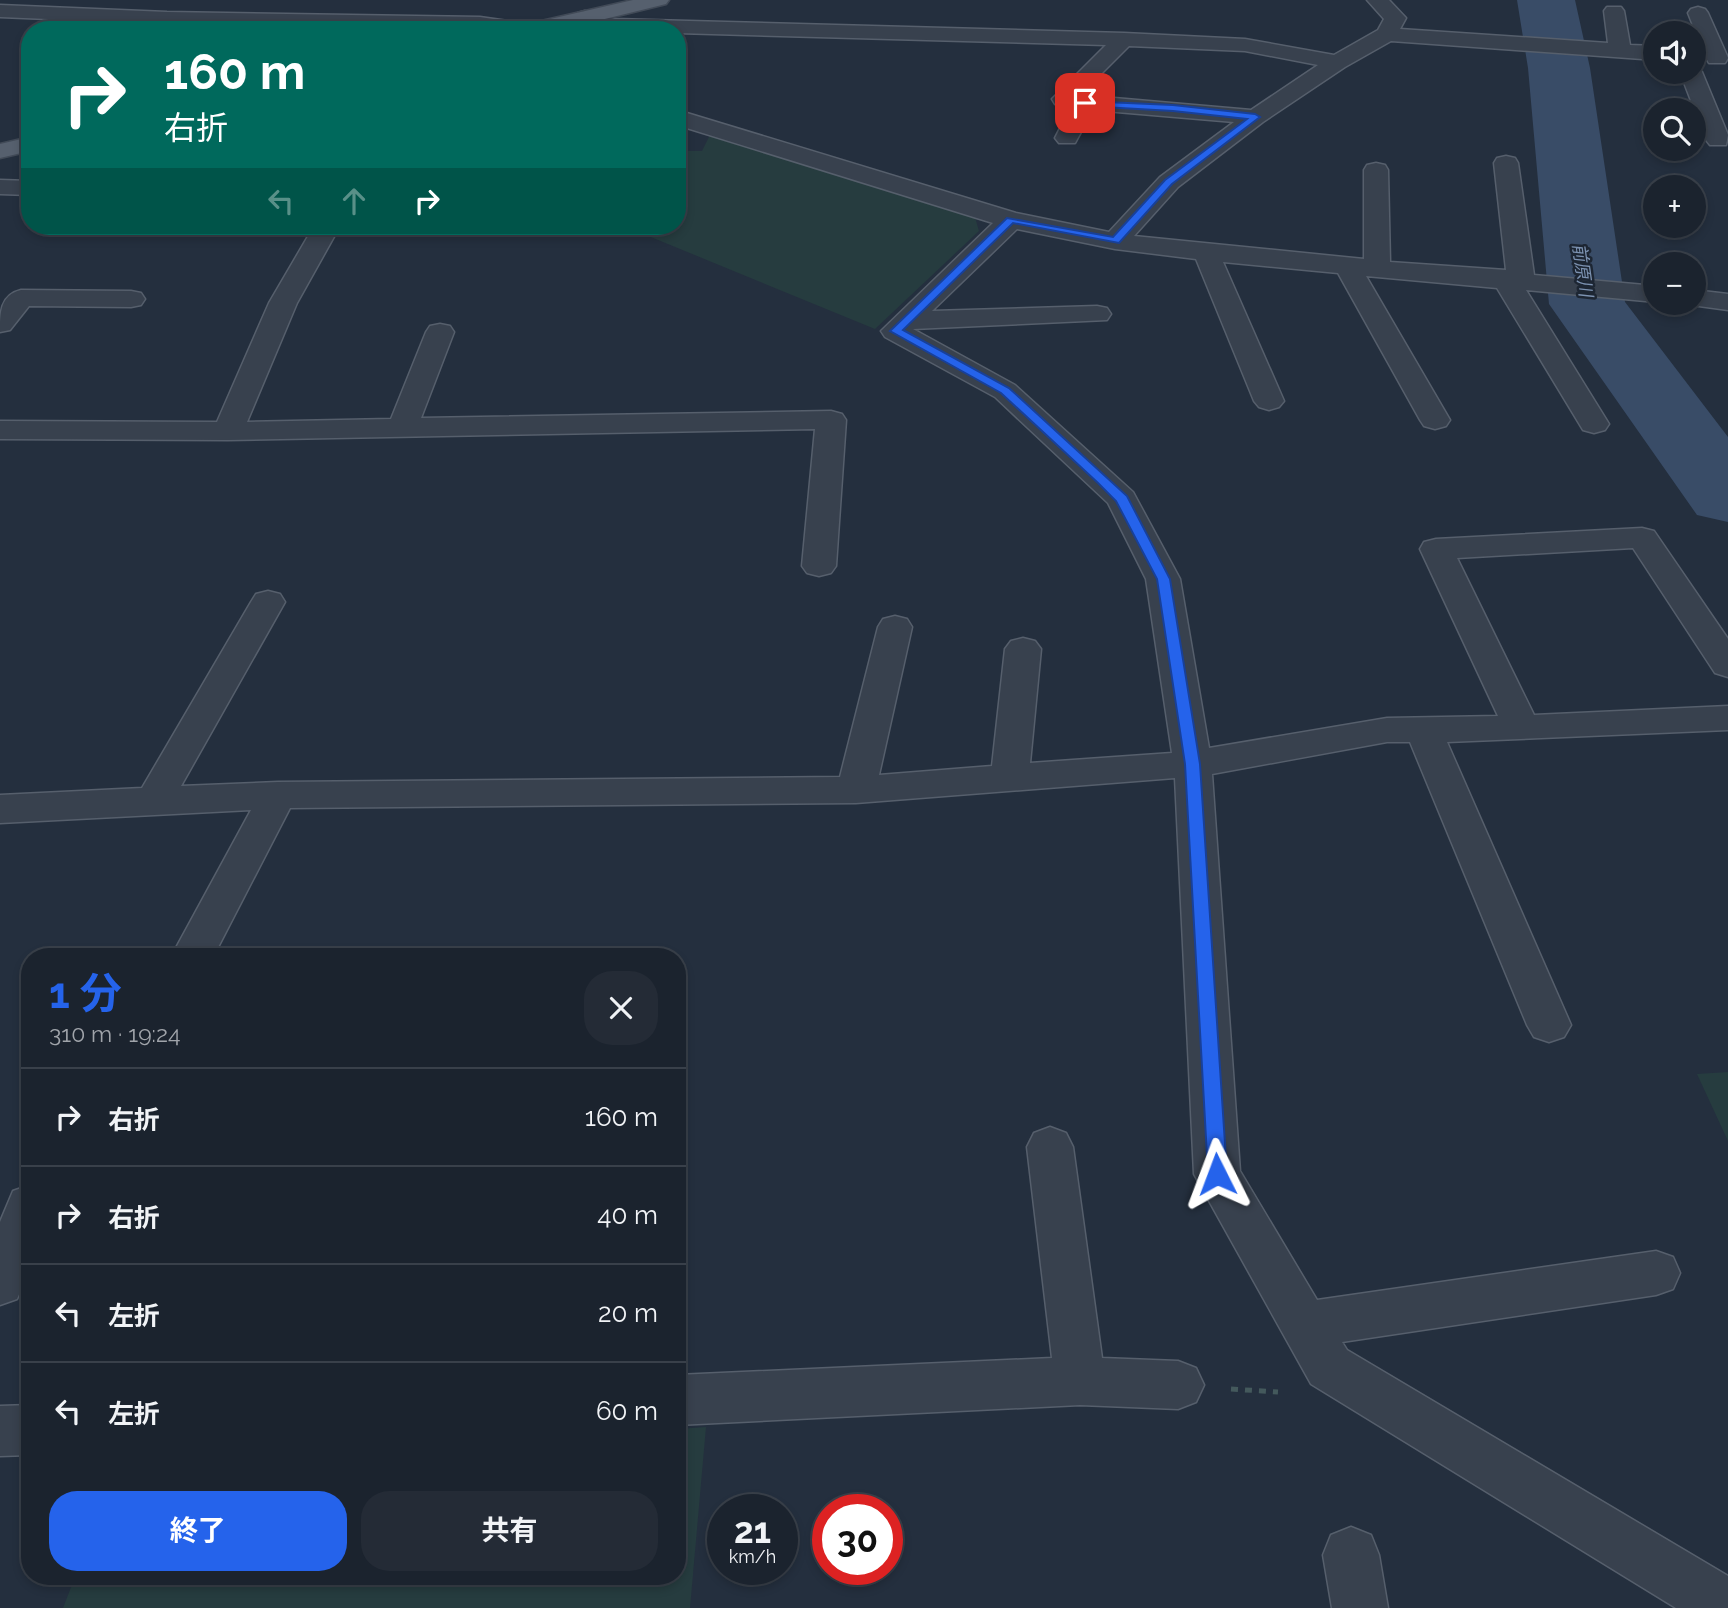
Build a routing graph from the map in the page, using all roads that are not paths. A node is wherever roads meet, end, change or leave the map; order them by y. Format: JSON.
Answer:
{"nodes":[{"id":1,"x":179,"y":0,"type":"edge"},
{"id":2,"x":659,"y":0,"type":"edge"},
{"id":3,"x":1377,"y":0,"type":"edge"},
{"id":4,"x":8,"y":7,"type":"edge"},
{"id":5,"x":121,"y":8,"type":"edge"},
{"id":6,"x":1614,"y":11,"type":"dead end"},
{"id":7,"x":1698,"y":13,"type":"dead end"},
{"id":8,"x":585,"y":17,"type":"junction"},
{"id":9,"x":167,"y":18,"type":"junction"},
{"id":10,"x":355,"y":21,"type":"edge"},
{"id":11,"x":568,"y":21,"type":"edge"},
{"id":12,"x":597,"y":21,"type":"edge"},
{"id":13,"x":686,"y":28,"type":"edge"},
{"id":14,"x":1387,"y":34,"type":"junction"},
{"id":15,"x":1124,"y":39,"type":"junction"},
{"id":16,"x":1620,"y":50,"type":"junction"},
{"id":17,"x":1643,"y":52,"type":"edge"},
{"id":18,"x":1723,"y":58,"type":"edge"},
{"id":19,"x":1337,"y":62,"type":"junction"},
{"id":20,"x":1696,"y":84,"type":"edge"},
{"id":21,"x":1085,"y":103,"type":"junction"},
{"id":22,"x":1255,"y":117,"type":"junction"},
{"id":23,"x":686,"y":120,"type":"edge"},
{"id":24,"x":1067,"y":138,"type":"dead end"},
{"id":25,"x":1718,"y":140,"type":"dead end"},
{"id":26,"x":21,"y":146,"type":"edge"},
{"id":27,"x":0,"y":151,"type":"edge"},
{"id":28,"x":1506,"y":163,"type":"dead end"},
{"id":29,"x":1377,"y":170,"type":"dead end"},
{"id":30,"x":0,"y":187,"type":"edge"},
{"id":31,"x":21,"y":188,"type":"edge"},
{"id":32,"x":1011,"y":220,"type":"junction"},
{"id":33,"x":322,"y":235,"type":"edge"},
{"id":34,"x":1115,"y":241,"type":"junction"},
{"id":35,"x":1206,"y":253,"type":"junction"},
{"id":36,"x":1347,"y":265,"type":"junction"},
{"id":37,"x":1377,"y":268,"type":"junction"},
{"id":38,"x":1513,"y":279,"type":"junction"},
{"id":39,"x":1643,"y":294,"type":"edge"},
{"id":40,"x":131,"y":299,"type":"dead end"},
{"id":41,"x":1706,"y":300,"type":"edge"},
{"id":42,"x":1727,"y":303,"type":"edge"},
{"id":43,"x":1097,"y":314,"type":"dead end"},
{"id":44,"x":906,"y":320,"type":"junction"},
{"id":45,"x":0,"y":324,"type":"edge"},
{"id":46,"x":440,"y":332,"type":"dead end"},
{"id":47,"x":1269,"y":401,"type":"dead end"},
{"id":48,"x":1435,"y":420,"type":"dead end"},
{"id":49,"x":1594,"y":424,"type":"dead end"},
{"id":50,"x":403,"y":426,"type":"junction"},
{"id":51,"x":0,"y":430,"type":"edge"},
{"id":52,"x":228,"y":431,"type":"junction"},
{"id":53,"x":820,"y":566,"type":"dead end"},
{"id":54,"x":268,"y":602,"type":"dead end"},
{"id":55,"x":895,"y":627,"type":"dead end"},
{"id":56,"x":1023,"y":649,"type":"dead end"},
{"id":57,"x":1728,"y":665,"type":"edge"},
{"id":58,"x":1728,"y":718,"type":"edge"},
{"id":59,"x":1522,"y":728,"type":"junction"},
{"id":60,"x":1423,"y":730,"type":"junction"},
{"id":61,"x":1193,"y":764,"type":"junction"},
{"id":62,"x":1010,"y":778,"type":"junction"},
{"id":63,"x":856,"y":790,"type":"junction"},
{"id":64,"x":278,"y":795,"type":"junction"},
{"id":65,"x":153,"y":802,"type":"junction"},
{"id":66,"x":0,"y":809,"type":"edge"},
{"id":67,"x":197,"y":948,"type":"edge"},
{"id":68,"x":1549,"y":1025,"type":"dead end"},
{"id":69,"x":1050,"y":1147,"type":"dead end"},
{"id":70,"x":21,"y":1229,"type":"edge"},
{"id":71,"x":1657,"y":1273,"type":"dead end"},
{"id":72,"x":0,"y":1283,"type":"edge"},
{"id":73,"x":1305,"y":1325,"type":"junction"},
{"id":74,"x":1080,"y":1381,"type":"junction"},
{"id":75,"x":1178,"y":1385,"type":"dead end"},
{"id":76,"x":686,"y":1399,"type":"edge"},
{"id":77,"x":21,"y":1430,"type":"edge"},
{"id":78,"x":0,"y":1431,"type":"edge"},
{"id":79,"x":1351,"y":1555,"type":"dead end"},
{"id":80,"x":1724,"y":1604,"type":"edge"},
{"id":81,"x":1360,"y":1608,"type":"edge"}],
"edges":[{"from":1,"to":9,"type":"street"},
{"from":2,"to":8,"type":"main road"},
{"from":3,"to":14,"type":"street"},
{"from":4,"to":5,"type":"street"},
{"from":5,"to":9,"type":"street"},
{"from":6,"to":16,"type":"street"},
{"from":7,"to":18,"type":"street"},
{"from":8,"to":11,"type":"main road"},
{"from":8,"to":12,"type":"street"},
{"from":9,"to":10,"type":"street"},
{"from":13,"to":15,"type":"street"},
{"from":14,"to":16,"type":"street"},
{"from":14,"to":19,"type":"street"},
{"from":15,"to":19,"type":"street"},
{"from":15,"to":21,"type":"street"},
{"from":16,"to":17,"type":"street"},
{"from":19,"to":22,"type":"street"},
{"from":20,"to":25,"type":"street"},
{"from":21,"to":22,"type":"street"},
{"from":21,"to":24,"type":"street"},
{"from":22,"to":34,"type":"street"},
{"from":23,"to":32,"type":"street"},
{"from":26,"to":27,"type":"main road"},
{"from":28,"to":38,"type":"street"},
{"from":29,"to":37,"type":"street"},
{"from":30,"to":31,"type":"street"},
{"from":32,"to":34,"type":"street"},
{"from":32,"to":44,"type":"street"},
{"from":33,"to":52,"type":"street"},
{"from":34,"to":35,"type":"street"},
{"from":35,"to":36,"type":"street"},
{"from":35,"to":47,"type":"street"},
{"from":36,"to":37,"type":"street"},
{"from":36,"to":48,"type":"street"},
{"from":37,"to":38,"type":"street"},
{"from":38,"to":39,"type":"street"},
{"from":38,"to":49,"type":"street"},
{"from":40,"to":45,"type":"street"},
{"from":41,"to":42,"type":"street"},
{"from":43,"to":44,"type":"street"},
{"from":44,"to":61,"type":"street"},
{"from":46,"to":50,"type":"street"},
{"from":50,"to":52,"type":"street"},
{"from":50,"to":53,"type":"street"},
{"from":51,"to":52,"type":"street"},
{"from":54,"to":65,"type":"street"},
{"from":55,"to":63,"type":"street"},
{"from":56,"to":62,"type":"street"},
{"from":57,"to":59,"type":"street"},
{"from":58,"to":59,"type":"street"},
{"from":59,"to":60,"type":"street"},
{"from":60,"to":61,"type":"street"},
{"from":60,"to":68,"type":"street"},
{"from":61,"to":62,"type":"street"},
{"from":61,"to":73,"type":"street"},
{"from":62,"to":63,"type":"street"},
{"from":63,"to":64,"type":"street"},
{"from":64,"to":65,"type":"street"},
{"from":64,"to":67,"type":"street"},
{"from":65,"to":66,"type":"street"},
{"from":69,"to":74,"type":"street"},
{"from":70,"to":72,"type":"street"},
{"from":71,"to":73,"type":"street"},
{"from":73,"to":80,"type":"street"},
{"from":74,"to":75,"type":"street"},
{"from":74,"to":76,"type":"street"},
{"from":77,"to":78,"type":"street"},
{"from":79,"to":81,"type":"street"}]}
